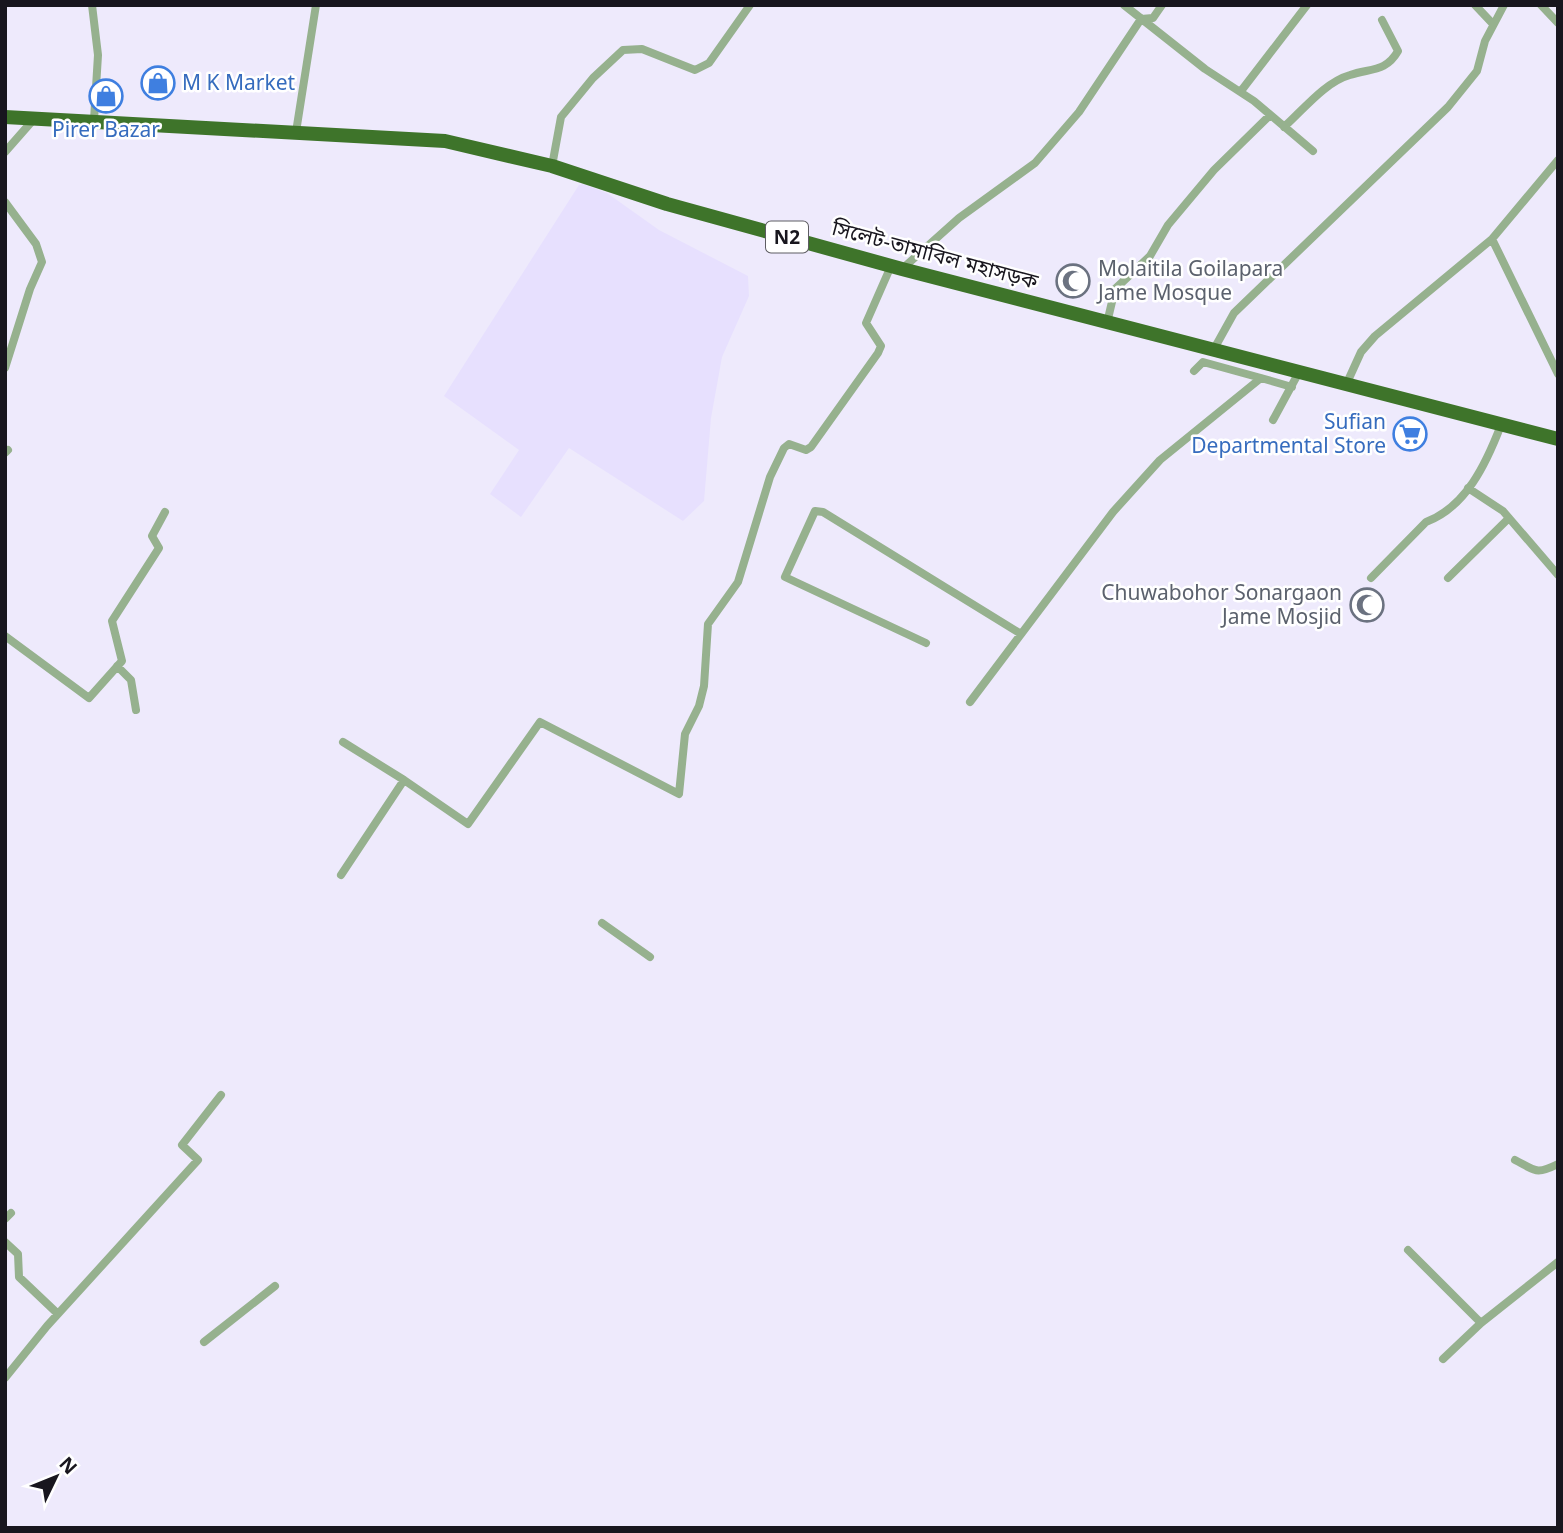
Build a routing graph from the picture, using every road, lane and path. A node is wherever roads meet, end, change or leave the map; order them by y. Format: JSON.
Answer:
{"nodes":[{"id":1,"x":92,"y":5,"type":"edge"},
{"id":2,"x":316,"y":5,"type":"edge"},
{"id":3,"x":750,"y":5,"type":"edge"},
{"id":4,"x":1124,"y":5,"type":"edge"},
{"id":5,"x":1162,"y":5,"type":"edge"},
{"id":6,"x":1307,"y":5,"type":"edge"},
{"id":7,"x":1475,"y":5,"type":"edge"},
{"id":8,"x":1504,"y":5,"type":"edge"},
{"id":9,"x":1541,"y":5,"type":"edge"},
{"id":10,"x":1141,"y":19,"type":"junction"},
{"id":11,"x":1382,"y":20,"type":"dead end"},
{"id":12,"x":1492,"y":23,"type":"junction"},
{"id":13,"x":1558,"y":23,"type":"edge"},
{"id":14,"x":1241,"y":91,"type":"junction"},
{"id":15,"x":1270,"y":115,"type":"junction"},
{"id":16,"x":5,"y":117,"type":"edge"},
{"id":17,"x":34,"y":119,"type":"junction"},
{"id":18,"x":94,"y":120,"type":"junction"},
{"id":19,"x":1284,"y":127,"type":"junction"},
{"id":20,"x":296,"y":132,"type":"junction"},
{"id":21,"x":1313,"y":150,"type":"dead end"},
{"id":22,"x":5,"y":152,"type":"edge"},
{"id":23,"x":1558,"y":160,"type":"edge"},
{"id":24,"x":552,"y":166,"type":"junction"},
{"id":25,"x":5,"y":202,"type":"edge"},
{"id":26,"x":1492,"y":239,"type":"junction"},
{"id":27,"x":896,"y":267,"type":"junction"},
{"id":28,"x":1107,"y":323,"type":"junction"},
{"id":29,"x":1214,"y":349,"type":"junction"},
{"id":30,"x":8,"y":354,"type":"edge"},
{"id":31,"x":5,"y":368,"type":"edge"},
{"id":32,"x":1194,"y":371,"type":"dead end"},
{"id":33,"x":1299,"y":372,"type":"junction"},
{"id":34,"x":1558,"y":374,"type":"edge"},
{"id":35,"x":1261,"y":378,"type":"junction"},
{"id":36,"x":1346,"y":385,"type":"junction"},
{"id":37,"x":1292,"y":387,"type":"junction"},
{"id":38,"x":1273,"y":420,"type":"dead end"},
{"id":39,"x":1502,"y":425,"type":"junction"},
{"id":40,"x":1558,"y":439,"type":"edge"},
{"id":41,"x":1468,"y":488,"type":"junction"},
{"id":42,"x":165,"y":512,"type":"dead end"},
{"id":43,"x":1509,"y":518,"type":"junction"},
{"id":44,"x":1558,"y":575,"type":"edge"},
{"id":45,"x":1448,"y":578,"type":"dead end"},
{"id":46,"x":1371,"y":579,"type":"dead end"},
{"id":47,"x":1021,"y":634,"type":"junction"},
{"id":48,"x":5,"y":636,"type":"edge"},
{"id":49,"x":926,"y":643,"type":"dead end"},
{"id":50,"x":117,"y":666,"type":"junction"},
{"id":51,"x":970,"y":702,"type":"dead end"},
{"id":52,"x":136,"y":710,"type":"dead end"},
{"id":53,"x":343,"y":742,"type":"dead end"},
{"id":54,"x":404,"y":780,"type":"junction"},
{"id":55,"x":341,"y":875,"type":"dead end"},
{"id":56,"x":602,"y":923,"type":"dead end"},
{"id":57,"x":650,"y":957,"type":"dead end"},
{"id":58,"x":221,"y":1095,"type":"dead end"},
{"id":59,"x":1515,"y":1160,"type":"dead end"},
{"id":60,"x":1558,"y":1164,"type":"edge"},
{"id":61,"x":5,"y":1242,"type":"edge"},
{"id":62,"x":1408,"y":1250,"type":"dead end"},
{"id":63,"x":1558,"y":1262,"type":"edge"},
{"id":64,"x":275,"y":1286,"type":"dead end"},
{"id":65,"x":58,"y":1314,"type":"junction"},
{"id":66,"x":1481,"y":1323,"type":"junction"},
{"id":67,"x":204,"y":1342,"type":"dead end"},
{"id":68,"x":1443,"y":1359,"type":"dead end"},
{"id":69,"x":5,"y":1378,"type":"edge"}],
"edges":[{"from":1,"to":18,"type":"street"},
{"from":2,"to":20,"type":"street"},
{"from":3,"to":24,"type":"street"},
{"from":4,"to":10,"type":"street"},
{"from":5,"to":10,"type":"street"},
{"from":6,"to":14,"type":"street"},
{"from":7,"to":12,"type":"street"},
{"from":8,"to":12,"type":"street"},
{"from":9,"to":13,"type":"street"},
{"from":10,"to":14,"type":"street"},
{"from":10,"to":27,"type":"street"},
{"from":11,"to":19,"type":"street"},
{"from":12,"to":29,"type":"street"},
{"from":14,"to":15,"type":"street"},
{"from":15,"to":19,"type":"street"},
{"from":15,"to":28,"type":"street"},
{"from":16,"to":17,"type":"highway","name":"সিলেট-তামাবিল মহাসড়ক","number":"N2"},
{"from":17,"to":18,"type":"highway","name":"সিলেট-তামাবিল মহাসড়ক","number":"N2"},
{"from":17,"to":22,"type":"street"},
{"from":18,"to":20,"type":"highway","name":"সিলেট-তামাবিল মহাসড়ক","number":"N2"},
{"from":19,"to":21,"type":"street"},
{"from":20,"to":24,"type":"highway","name":"সিলেট-তামাবিল মহাসড়ক","number":"N2"},
{"from":23,"to":26,"type":"street"},
{"from":24,"to":27,"type":"highway","name":"সিলেট-তামাবিল মহাসড়ক","number":"N2"},
{"from":25,"to":30,"type":"street"},
{"from":26,"to":34,"type":"street"},
{"from":26,"to":36,"type":"street"},
{"from":27,"to":28,"type":"highway","name":"সিলেট-তামাবিল মহাসড়ক","number":"N2"},
{"from":27,"to":54,"type":"street"},
{"from":28,"to":29,"type":"highway","name":"সিলেট-তামাবিল মহাসড়ক","number":"N2"},
{"from":29,"to":33,"type":"highway","name":"সিলেট-তামাবিল মহাসড়ক","number":"N2"},
{"from":30,"to":31,"type":"street"},
{"from":32,"to":35,"type":"street"},
{"from":33,"to":36,"type":"highway","name":"সিলেট-তামাবিল মহাসড়ক","number":"N2"},
{"from":33,"to":37,"type":"street"},
{"from":35,"to":37,"type":"street"},
{"from":35,"to":47,"type":"street"},
{"from":36,"to":39,"type":"highway","name":"সিলেট-তামাবিল মহাসড়ক","number":"N2"},
{"from":37,"to":38,"type":"street"},
{"from":39,"to":40,"type":"highway","name":"সিলেট-তামাবিল মহাসড়ক","number":"N2"},
{"from":39,"to":41,"type":"street"},
{"from":41,"to":43,"type":"street"},
{"from":41,"to":46,"type":"street"},
{"from":42,"to":50,"type":"street"},
{"from":43,"to":44,"type":"street"},
{"from":43,"to":45,"type":"street"},
{"from":47,"to":49,"type":"street"},
{"from":47,"to":51,"type":"street"},
{"from":48,"to":50,"type":"street"},
{"from":50,"to":52,"type":"street"},
{"from":53,"to":54,"type":"street"},
{"from":54,"to":55,"type":"street"},
{"from":56,"to":57,"type":"street"},
{"from":58,"to":65,"type":"street"},
{"from":59,"to":60,"type":"street"},
{"from":61,"to":65,"type":"street"},
{"from":62,"to":66,"type":"street"},
{"from":63,"to":66,"type":"street"},
{"from":64,"to":67,"type":"street"},
{"from":65,"to":69,"type":"street"},
{"from":66,"to":68,"type":"street"}]}
